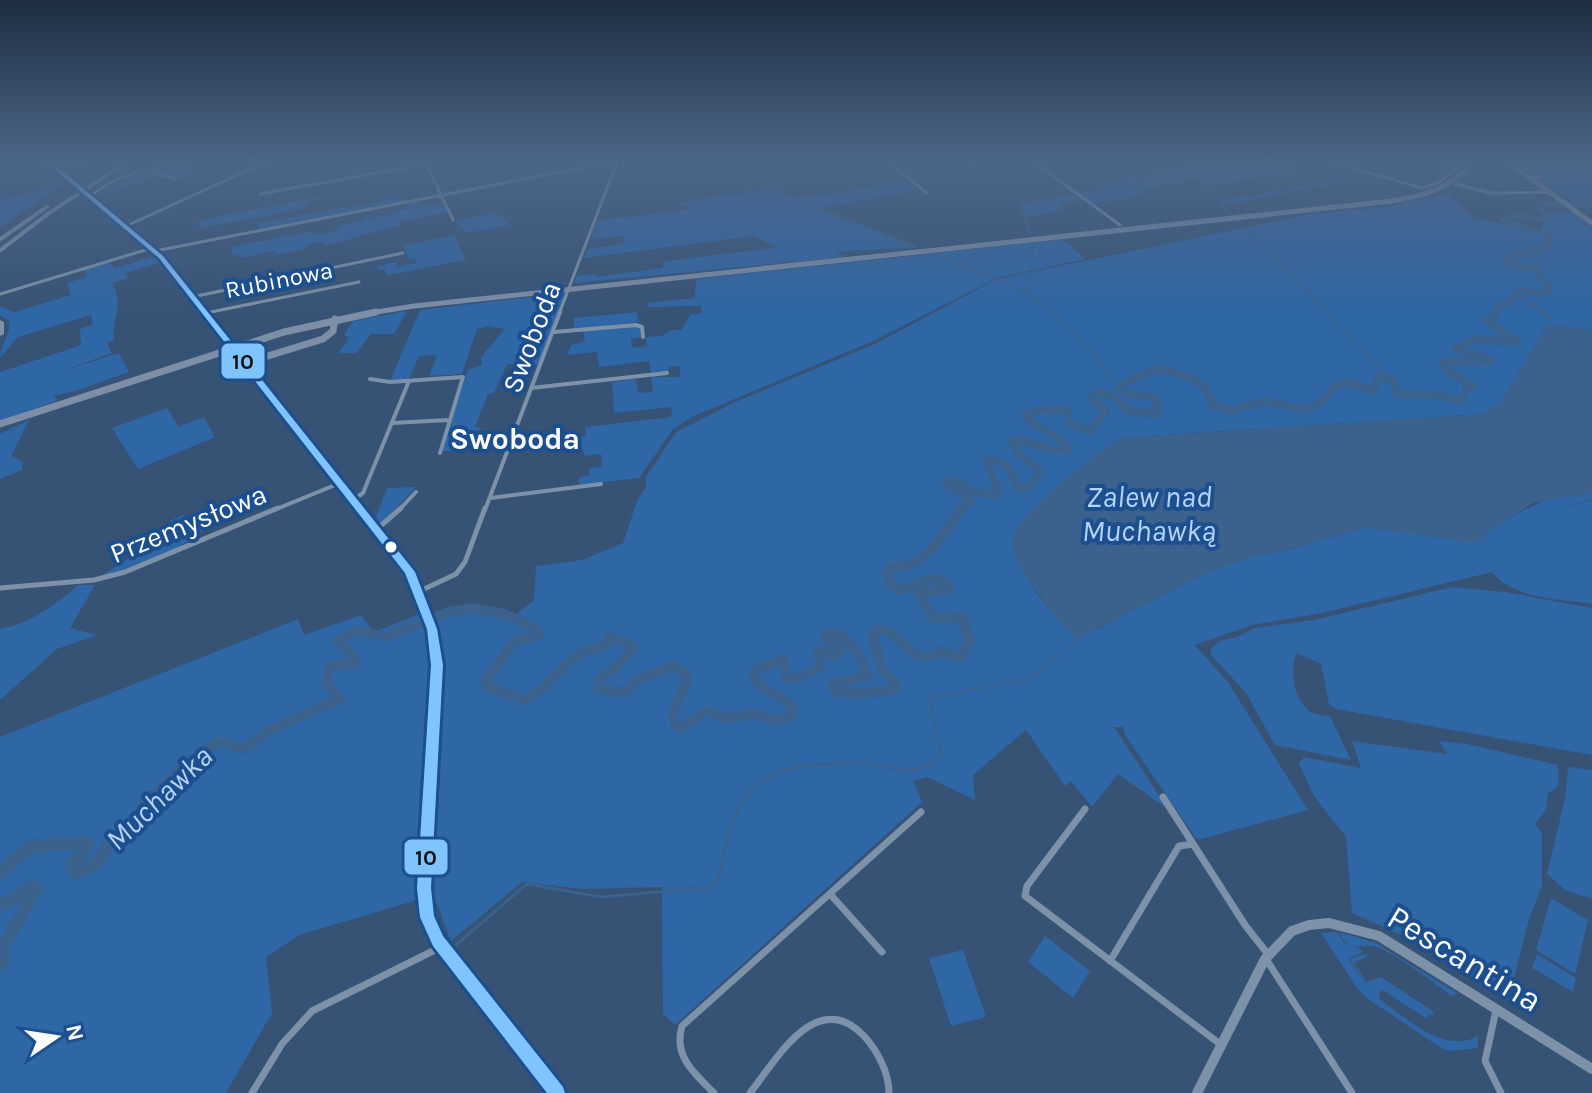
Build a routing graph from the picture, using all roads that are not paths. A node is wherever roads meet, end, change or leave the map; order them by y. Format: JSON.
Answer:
{"nodes":[{"id":1,"x":40,"y":213,"type":"edge"},
{"id":2,"x":50,"y":213,"type":"edge"},
{"id":3,"x":111,"y":213,"type":"edge"},
{"id":4,"x":154,"y":213,"type":"edge"},
{"id":5,"x":347,"y":213,"type":"edge"},
{"id":6,"x":450,"y":213,"type":"edge"},
{"id":7,"x":597,"y":213,"type":"edge"},
{"id":8,"x":1104,"y":213,"type":"edge"},
{"id":9,"x":1282,"y":213,"type":"edge"},
{"id":10,"x":453,"y":220,"type":"dead end"},
{"id":11,"x":1120,"y":225,"type":"dead end"},
{"id":12,"x":126,"y":226,"type":"junction"},
{"id":13,"x":0,"y":240,"type":"edge"},
{"id":14,"x":154,"y":250,"type":"junction"},
{"id":15,"x":0,"y":251,"type":"edge"},
{"id":16,"x":403,"y":253,"type":"dead end"},
{"id":17,"x":359,"y":282,"type":"dead end"},
{"id":18,"x":571,"y":289,"type":"junction"},
{"id":19,"x":0,"y":294,"type":"edge"},
{"id":20,"x":192,"y":297,"type":"junction"},
{"id":21,"x":206,"y":313,"type":"junction"},
{"id":22,"x":335,"y":319,"type":"junction"},
{"id":23,"x":0,"y":322,"type":"edge"},
{"id":24,"x":554,"y":332,"type":"junction"},
{"id":25,"x":0,"y":334,"type":"edge"},
{"id":26,"x":643,"y":337,"type":"dead end"},
{"id":27,"x":245,"y":363,"type":"junction"},
{"id":28,"x":667,"y":373,"type":"dead end"},
{"id":29,"x":370,"y":379,"type":"dead end"},
{"id":30,"x":409,"y":381,"type":"junction"},
{"id":31,"x":531,"y":388,"type":"junction"},
{"id":32,"x":449,"y":420,"type":"junction"},
{"id":33,"x":392,"y":423,"type":"junction"},
{"id":34,"x":0,"y":425,"type":"edge"},
{"id":35,"x":440,"y":453,"type":"dead end"},
{"id":36,"x":340,"y":483,"type":"junction"},
{"id":37,"x":601,"y":484,"type":"dead end"},
{"id":38,"x":416,"y":492,"type":"dead end"},
{"id":39,"x":490,"y":498,"type":"junction"},
{"id":40,"x":353,"y":500,"type":"junction"},
{"id":41,"x":376,"y":529,"type":"junction"},
{"id":42,"x":0,"y":588,"type":"edge"},
{"id":43,"x":419,"y":591,"type":"junction"},
{"id":44,"x":1163,"y":797,"type":"dead end"},
{"id":45,"x":1085,"y":809,"type":"dead end"},
{"id":46,"x":921,"y":812,"type":"dead end"},
{"id":47,"x":1193,"y":844,"type":"junction"},
{"id":48,"x":830,"y":894,"type":"junction"},
{"id":49,"x":441,"y":947,"type":"junction"},
{"id":50,"x":882,"y":952,"type":"dead end"},
{"id":51,"x":1265,"y":955,"type":"junction"},
{"id":52,"x":1110,"y":961,"type":"junction"},
{"id":53,"x":1497,"y":1009,"type":"junction"},
{"id":54,"x":1221,"y":1044,"type":"junction"},
{"id":55,"x":1592,"y":1069,"type":"edge"},
{"id":56,"x":252,"y":1093,"type":"edge"},
{"id":57,"x":557,"y":1093,"type":"edge"},
{"id":58,"x":714,"y":1093,"type":"edge"},
{"id":59,"x":750,"y":1093,"type":"edge"},
{"id":60,"x":889,"y":1093,"type":"edge"},
{"id":61,"x":1197,"y":1093,"type":"edge"},
{"id":62,"x":1352,"y":1093,"type":"edge"},
{"id":63,"x":1501,"y":1093,"type":"edge"}],
"edges":[{"from":1,"to":13,"type":"highway"},
{"from":2,"to":15,"type":"highway"},
{"from":3,"to":12,"type":"main road"},
{"from":4,"to":12,"type":"street"},
{"from":5,"to":14,"type":"street"},
{"from":6,"to":10,"type":"street"},
{"from":7,"to":18,"type":"street","name":"Swoboda"},
{"from":8,"to":11,"type":"street"},
{"from":9,"to":18,"type":"main road"},
{"from":12,"to":14,"type":"main road"},
{"from":14,"to":19,"type":"street"},
{"from":14,"to":20,"type":"main road"},
{"from":16,"to":20,"type":"street"},
{"from":17,"to":21,"type":"street","name":"Rubinowa"},
{"from":18,"to":22,"type":"main road"},
{"from":18,"to":24,"type":"street","name":"Swoboda"},
{"from":20,"to":21,"type":"main road"},
{"from":21,"to":27,"type":"main road"},
{"from":22,"to":27,"type":"main road"},
{"from":22,"to":34,"type":"main road"},
{"from":23,"to":25,"type":"highway"},
{"from":24,"to":26,"type":"street"},
{"from":24,"to":31,"type":"street","name":"Swoboda"},
{"from":27,"to":36,"type":"main road"},
{"from":28,"to":31,"type":"street"},
{"from":29,"to":30,"type":"street"},
{"from":30,"to":32,"type":"street"},
{"from":30,"to":33,"type":"street"},
{"from":31,"to":39,"type":"street","name":"Swoboda"},
{"from":32,"to":33,"type":"street"},
{"from":32,"to":35,"type":"street"},
{"from":33,"to":40,"type":"street"},
{"from":36,"to":40,"type":"main road"},
{"from":36,"to":42,"type":"street","name":"Przemysłowa"},
{"from":37,"to":39,"type":"street"},
{"from":38,"to":41,"type":"street"},
{"from":39,"to":43,"type":"street","name":"Swoboda"},
{"from":40,"to":41,"type":"main road"},
{"from":41,"to":43,"type":"main road"},
{"from":43,"to":49,"type":"main road"},
{"from":44,"to":47,"type":"street"},
{"from":45,"to":52,"type":"street"},
{"from":46,"to":48,"type":"street"},
{"from":47,"to":51,"type":"street"},
{"from":47,"to":52,"type":"street"},
{"from":48,"to":50,"type":"street"},
{"from":48,"to":58,"type":"street"},
{"from":49,"to":56,"type":"street"},
{"from":49,"to":57,"type":"main road"},
{"from":51,"to":53,"type":"street","name":"Pescantina"},
{"from":51,"to":54,"type":"street"},
{"from":51,"to":62,"type":"street"},
{"from":52,"to":54,"type":"street"},
{"from":53,"to":55,"type":"street","name":"Pescantina"},
{"from":53,"to":63,"type":"street"},
{"from":54,"to":61,"type":"street"},
{"from":59,"to":60,"type":"street"}]}
